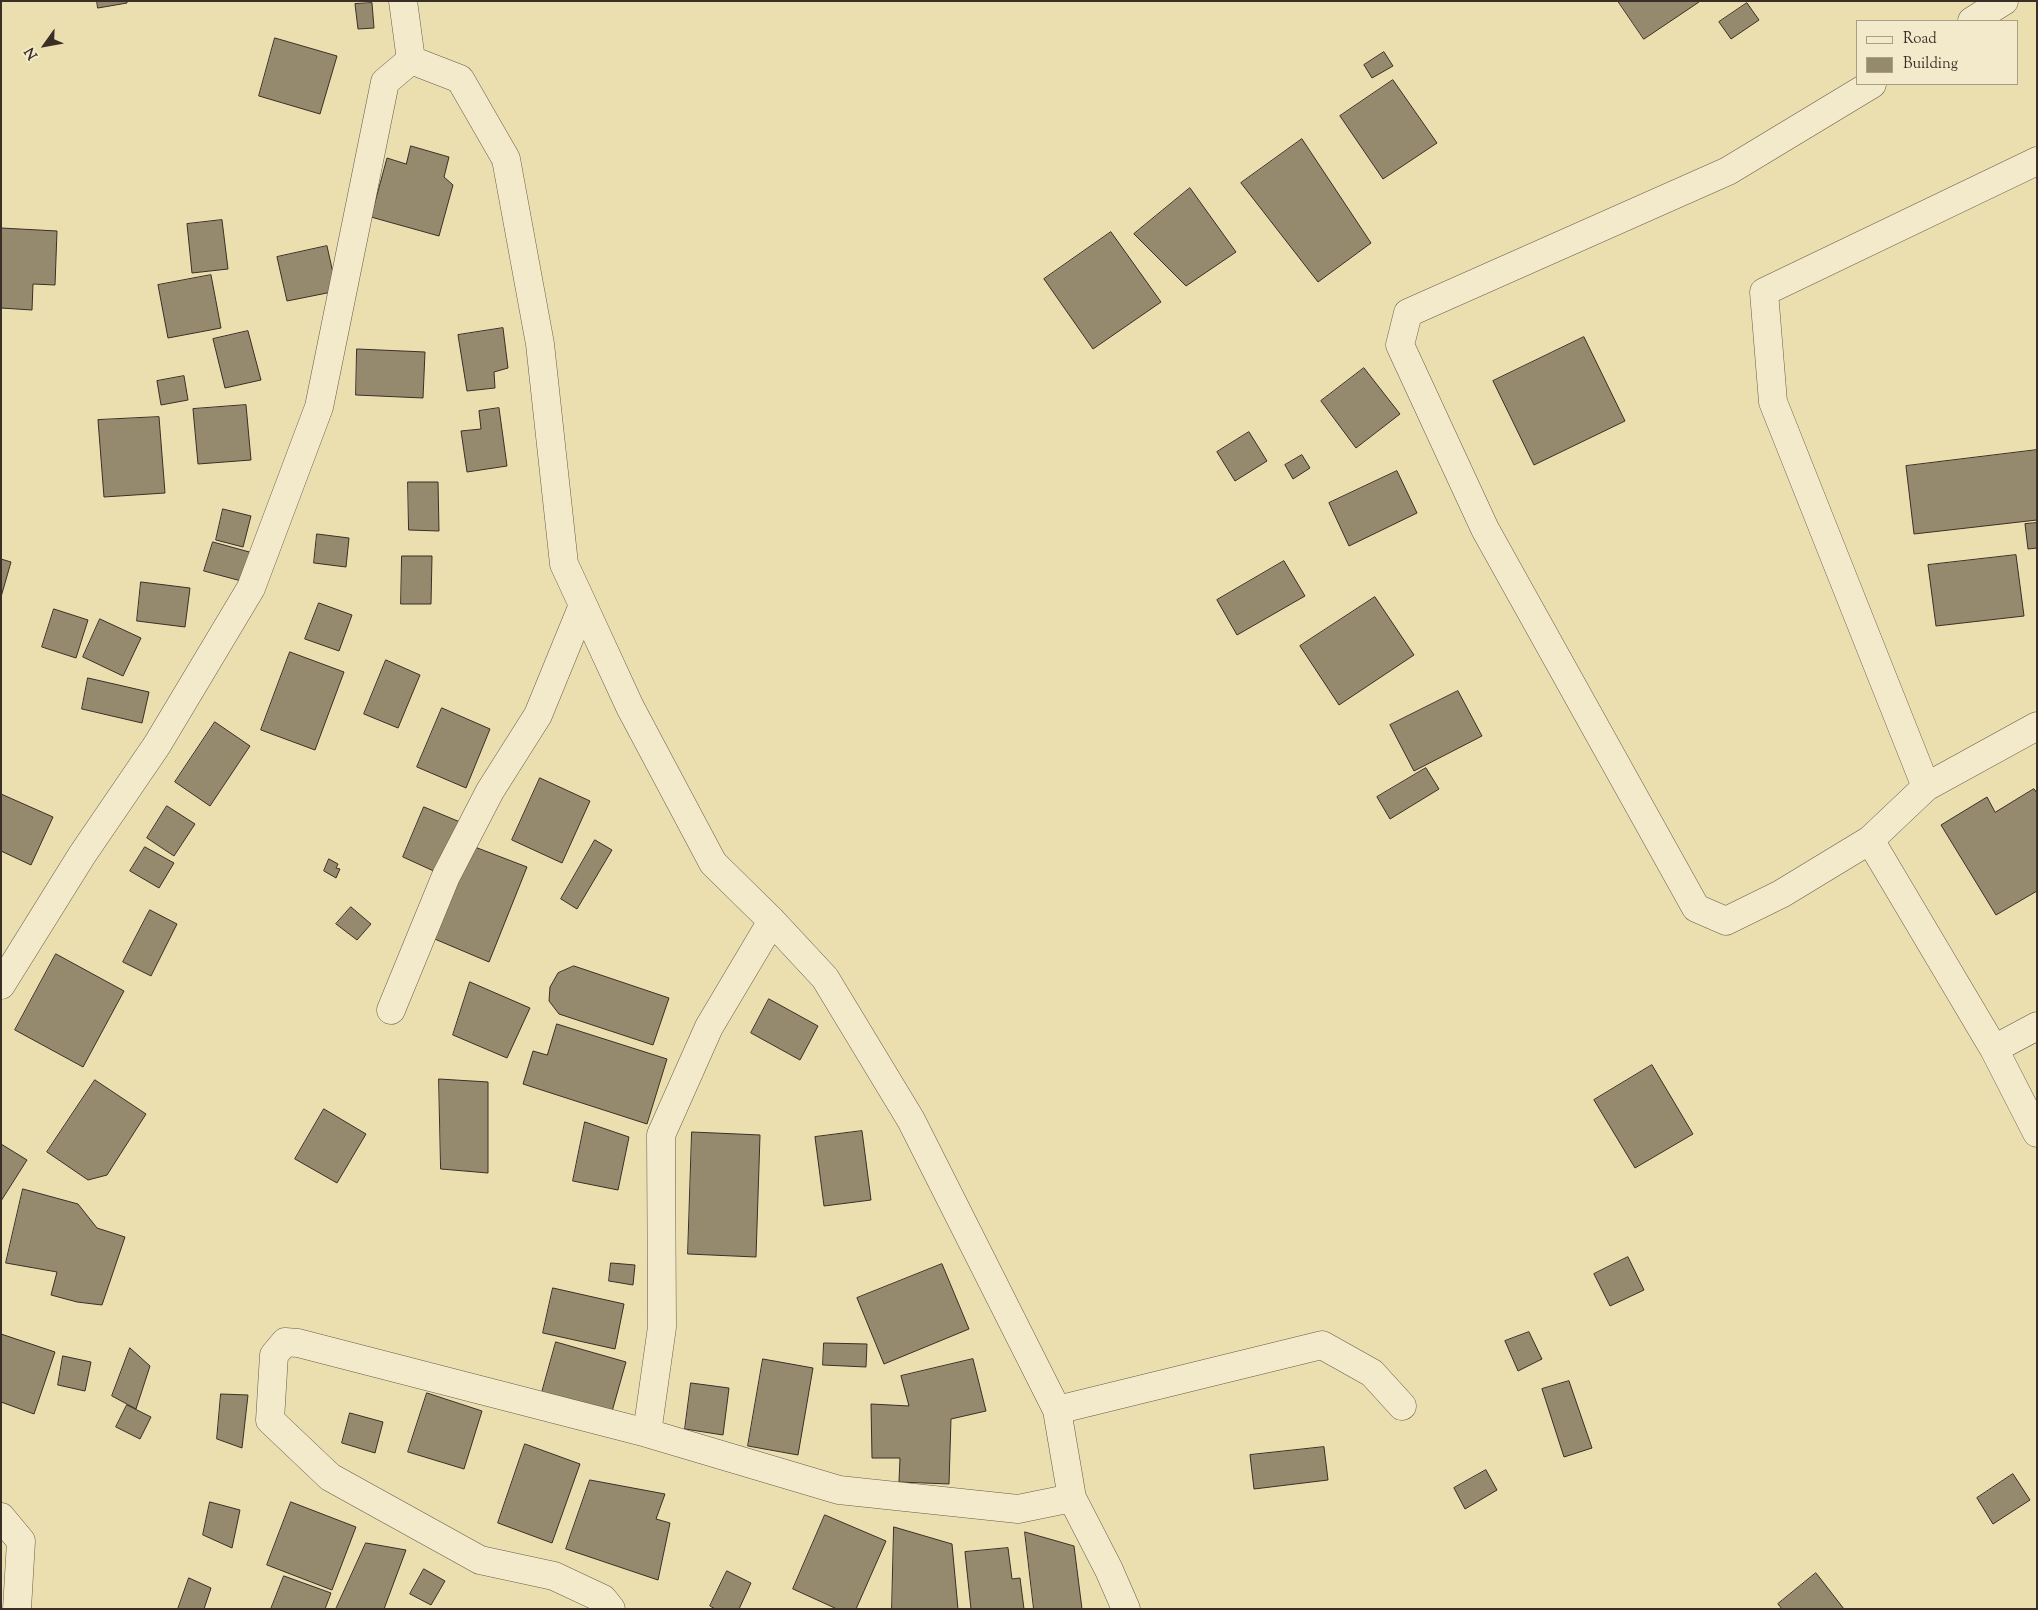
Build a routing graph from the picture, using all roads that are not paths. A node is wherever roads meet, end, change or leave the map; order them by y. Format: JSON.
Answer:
{"nodes":[{"id":1,"x":403,"y":1,"type":"edge"},
{"id":2,"x":2004,"y":1,"type":"edge"},
{"id":3,"x":1974,"y":20,"type":"edge"},
{"id":4,"x":411,"y":60,"type":"junction"},
{"id":5,"x":1870,"y":85,"type":"edge"},
{"id":6,"x":2037,"y":160,"type":"edge"},
{"id":7,"x":583,"y":605,"type":"junction"},
{"id":8,"x":2037,"y":726,"type":"edge"},
{"id":9,"x":1926,"y":787,"type":"junction"},
{"id":10,"x":1870,"y":840,"type":"junction"},
{"id":11,"x":772,"y":921,"type":"junction"},
{"id":12,"x":1,"y":985,"type":"edge"},
{"id":13,"x":391,"y":1010,"type":"dead end"},
{"id":14,"x":2037,"y":1026,"type":"edge"},
{"id":15,"x":1994,"y":1049,"type":"junction"},
{"id":16,"x":2037,"y":1134,"type":"edge"},
{"id":17,"x":1402,"y":1406,"type":"dead end"},
{"id":18,"x":1057,"y":1410,"type":"junction"},
{"id":19,"x":647,"y":1433,"type":"junction"},
{"id":20,"x":1072,"y":1498,"type":"junction"},
{"id":21,"x":1,"y":1516,"type":"edge"},
{"id":22,"x":17,"y":1609,"type":"edge"},
{"id":23,"x":612,"y":1609,"type":"edge"},
{"id":24,"x":1126,"y":1609,"type":"edge"}],
"edges":[{"from":1,"to":4,"type":"street"},
{"from":2,"to":3,"type":"street"},
{"from":4,"to":7,"type":"street"},
{"from":4,"to":12,"type":"street"},
{"from":5,"to":10,"type":"street"},
{"from":6,"to":9,"type":"street"},
{"from":7,"to":11,"type":"street"},
{"from":7,"to":13,"type":"street"},
{"from":8,"to":9,"type":"street"},
{"from":9,"to":10,"type":"street"},
{"from":10,"to":15,"type":"street"},
{"from":11,"to":18,"type":"street"},
{"from":11,"to":19,"type":"street"},
{"from":14,"to":15,"type":"street"},
{"from":15,"to":16,"type":"street"},
{"from":17,"to":18,"type":"street"},
{"from":18,"to":20,"type":"street"},
{"from":19,"to":20,"type":"street"},
{"from":19,"to":23,"type":"street"},
{"from":20,"to":24,"type":"street"},
{"from":21,"to":22,"type":"street"}]}
